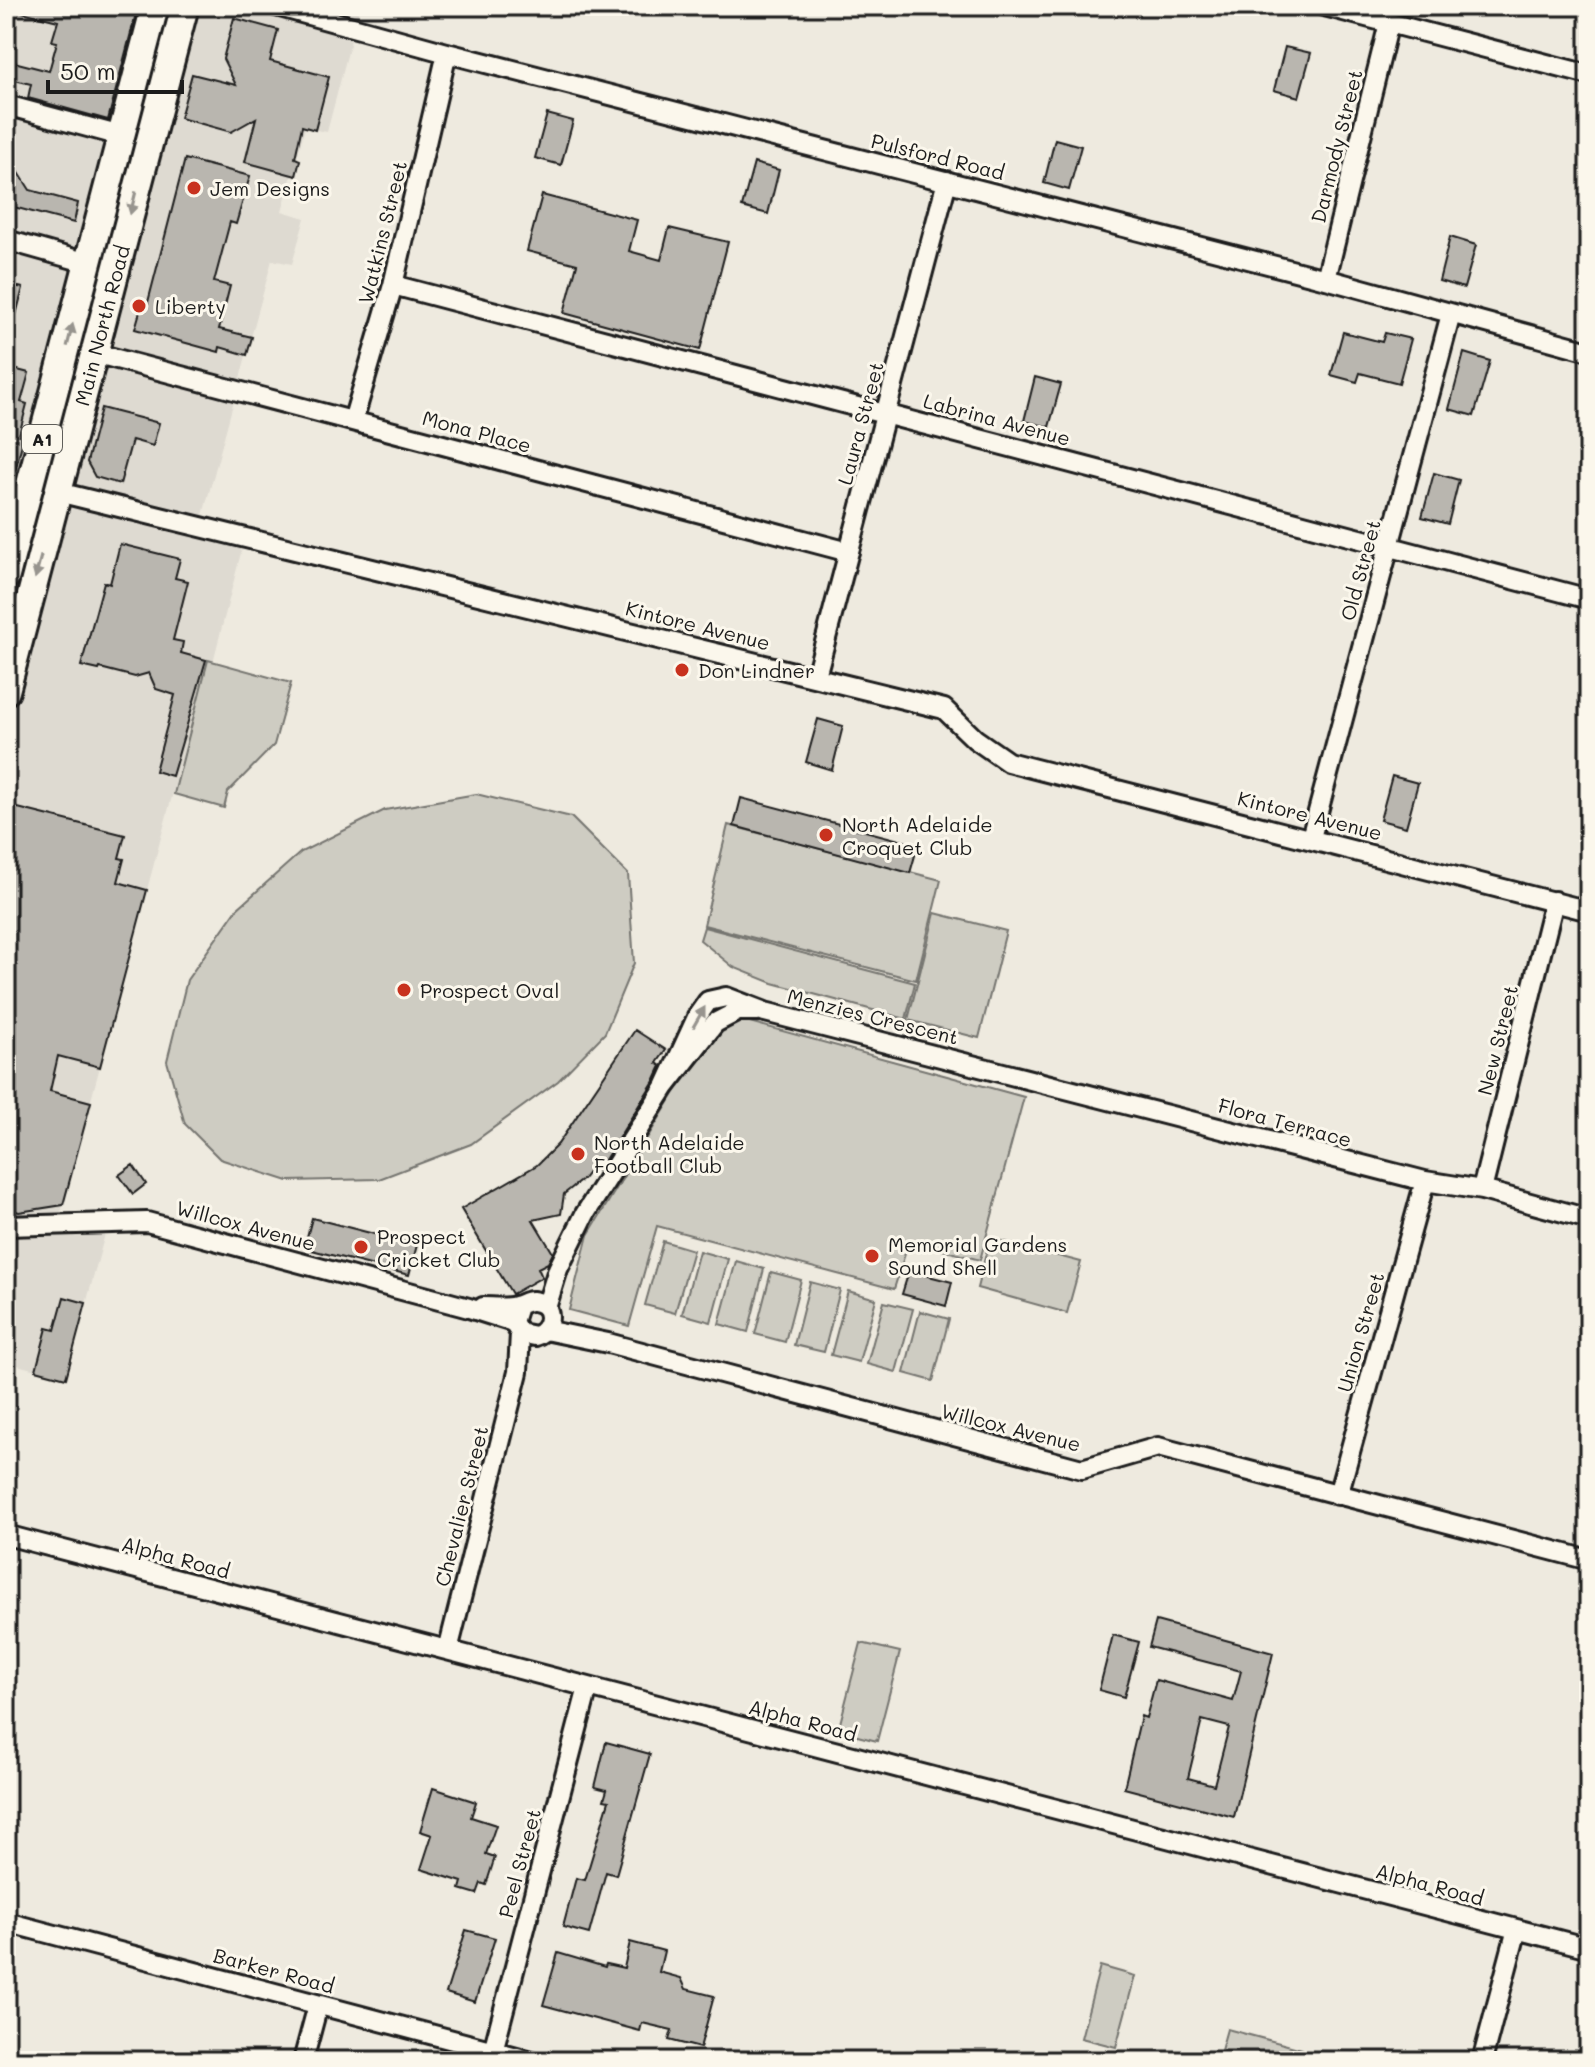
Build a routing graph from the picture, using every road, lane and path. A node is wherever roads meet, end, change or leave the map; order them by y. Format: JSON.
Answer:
{"nodes":[{"id":1,"x":155,"y":6,"type":"edge"},
{"id":2,"x":185,"y":6,"type":"edge"},
{"id":3,"x":276,"y":6,"type":"edge"},
{"id":4,"x":1324,"y":6,"type":"edge"},
{"id":5,"x":1389,"y":23,"type":"junction"},
{"id":6,"x":447,"y":53,"type":"junction"},
{"id":7,"x":1589,"y":75,"type":"edge"},
{"id":8,"x":6,"y":105,"type":"edge"},
{"id":9,"x":121,"y":136,"type":"junction"},
{"id":10,"x":149,"y":143,"type":"junction"},
{"id":11,"x":947,"y":181,"type":"junction"},
{"id":12,"x":6,"y":240,"type":"edge"},
{"id":13,"x":88,"y":263,"type":"junction"},
{"id":14,"x":116,"y":270,"type":"junction"},
{"id":15,"x":1326,"y":279,"type":"junction"},
{"id":16,"x":393,"y":285,"type":"junction"},
{"id":17,"x":1451,"y":314,"type":"junction"},
{"id":18,"x":1589,"y":351,"type":"edge"},
{"id":19,"x":94,"y":353,"type":"junction"},
{"id":20,"x":886,"y":412,"type":"junction"},
{"id":21,"x":353,"y":421,"type":"junction"},
{"id":22,"x":58,"y":492,"type":"junction"},
{"id":23,"x":15,"y":507,"type":"edge"},
{"id":24,"x":1389,"y":546,"type":"junction"},
{"id":25,"x":849,"y":552,"type":"junction"},
{"id":26,"x":6,"y":576,"type":"edge"},
{"id":27,"x":1589,"y":599,"type":"edge"},
{"id":28,"x":816,"y":676,"type":"junction"},
{"id":29,"x":6,"y":691,"type":"edge"},
{"id":30,"x":1311,"y":838,"type":"junction"},
{"id":31,"x":1554,"y":901,"type":"junction"},
{"id":32,"x":1589,"y":911,"type":"edge"},
{"id":33,"x":971,"y":1063,"type":"joint"},
{"id":34,"x":1425,"y":1181,"type":"junction"},
{"id":35,"x":1482,"y":1190,"type":"junction"},
{"id":36,"x":1589,"y":1219,"type":"edge"},
{"id":37,"x":6,"y":1226,"type":"edge"},
{"id":38,"x":532,"y":1319,"type":"junction"},
{"id":39,"x":1338,"y":1495,"type":"junction"},
{"id":40,"x":6,"y":1535,"type":"edge"},
{"id":41,"x":1589,"y":1560,"type":"edge"},
{"id":42,"x":448,"y":1650,"type":"junction"},
{"id":43,"x":588,"y":1687,"type":"junction"},
{"id":44,"x":6,"y":1922,"type":"edge"},
{"id":45,"x":1517,"y":1929,"type":"junction"},
{"id":46,"x":1589,"y":1948,"type":"edge"},
{"id":47,"x":318,"y":2005,"type":"junction"},
{"id":48,"x":493,"y":2051,"type":"junction"},
{"id":49,"x":303,"y":2061,"type":"edge"},
{"id":50,"x":532,"y":2061,"type":"edge"},
{"id":51,"x":1482,"y":2061,"type":"edge"}],
"edges":[{"from":1,"to":9,"type":"highway","name":"Main North Road","number":"A1"},
{"from":2,"to":10,"type":"highway","name":"Main North Road","number":"A1"},
{"from":3,"to":6,"type":"street","name":"Pulsford Road"},
{"from":4,"to":5,"type":"street"},
{"from":5,"to":7,"type":"street"},
{"from":5,"to":15,"type":"street","name":"Darmody Street"},
{"from":6,"to":11,"type":"street","name":"Pulsford Road"},
{"from":6,"to":16,"type":"street","name":"Watkins Street"},
{"from":8,"to":9,"type":"street"},
{"from":9,"to":10,"type":"highway"},
{"from":9,"to":13,"type":"highway","name":"Main North Road","number":"A1"},
{"from":10,"to":14,"type":"highway","name":"Main North Road","number":"A1","one_way":true},
{"from":11,"to":15,"type":"street","name":"Pulsford Road"},
{"from":11,"to":20,"type":"street","name":"Laura Street"},
{"from":12,"to":13,"type":"street"},
{"from":13,"to":14,"type":"highway"},
{"from":23,"to":13,"type":"highway","name":"Main North Road","number":"A1","one_way":true},
{"from":14,"to":19,"type":"highway","name":"Main North Road","number":"A1"},
{"from":15,"to":17,"type":"street","name":"Pulsford Road"},
{"from":16,"to":20,"type":"street","name":"Labrina Avenue"},
{"from":16,"to":21,"type":"street","name":"Watkins Street"},
{"from":17,"to":18,"type":"street","name":"Pulsford Road"},
{"from":17,"to":24,"type":"street","name":"Old Street"},
{"from":19,"to":21,"type":"street","name":"Mona Place"},
{"from":19,"to":22,"type":"highway","name":"Main North Road","number":"A1"},
{"from":20,"to":24,"type":"street","name":"Labrina Avenue"},
{"from":20,"to":25,"type":"street","name":"Laura Street"},
{"from":21,"to":25,"type":"street","name":"Mona Place"},
{"from":22,"to":28,"type":"street","name":"Kintore Avenue"},
{"from":22,"to":29,"type":"highway","name":"Main North Road","number":"A1","one_way":true},
{"from":23,"to":26,"type":"highway","name":"Main North Road","number":"A1"},
{"from":24,"to":27,"type":"street","name":"Labrina Avenue"},
{"from":24,"to":30,"type":"street","name":"Old Street"},
{"from":25,"to":28,"type":"street","name":"Laura Street"},
{"from":28,"to":30,"type":"street","name":"Kintore Avenue"},
{"from":30,"to":31,"type":"street","name":"Kintore Avenue"},
{"from":31,"to":32,"type":"street","name":"Kintore Avenue"},
{"from":31,"to":35,"type":"street","name":"New Street"},
{"from":33,"to":34,"type":"street","name":"Flora Terrace"},
{"from":33,"to":38,"type":"street","name":"Menzies Crescent"},
{"from":34,"to":35,"type":"street","name":"Flora Terrace"},
{"from":34,"to":39,"type":"street","name":"Union Street"},
{"from":35,"to":36,"type":"street","name":"Flora Terrace"},
{"from":37,"to":38,"type":"street","name":"Willcox Avenue"},
{"from":38,"to":39,"type":"street","name":"Willcox Avenue"},
{"from":38,"to":42,"type":"street","name":"Chevalier Street"},
{"from":39,"to":41,"type":"street","name":"Willcox Avenue"},
{"from":40,"to":42,"type":"street","name":"Alpha Road"},
{"from":42,"to":43,"type":"street","name":"Alpha Road"},
{"from":43,"to":45,"type":"street","name":"Alpha Road"},
{"from":43,"to":48,"type":"street","name":"Peel Street"},
{"from":44,"to":47,"type":"street","name":"Barker Road"},
{"from":45,"to":46,"type":"street","name":"Alpha Road"},
{"from":45,"to":51,"type":"street"},
{"from":47,"to":48,"type":"street","name":"Barker Road"},
{"from":47,"to":49,"type":"street"},
{"from":48,"to":50,"type":"street","name":"Barker Road"}]}
